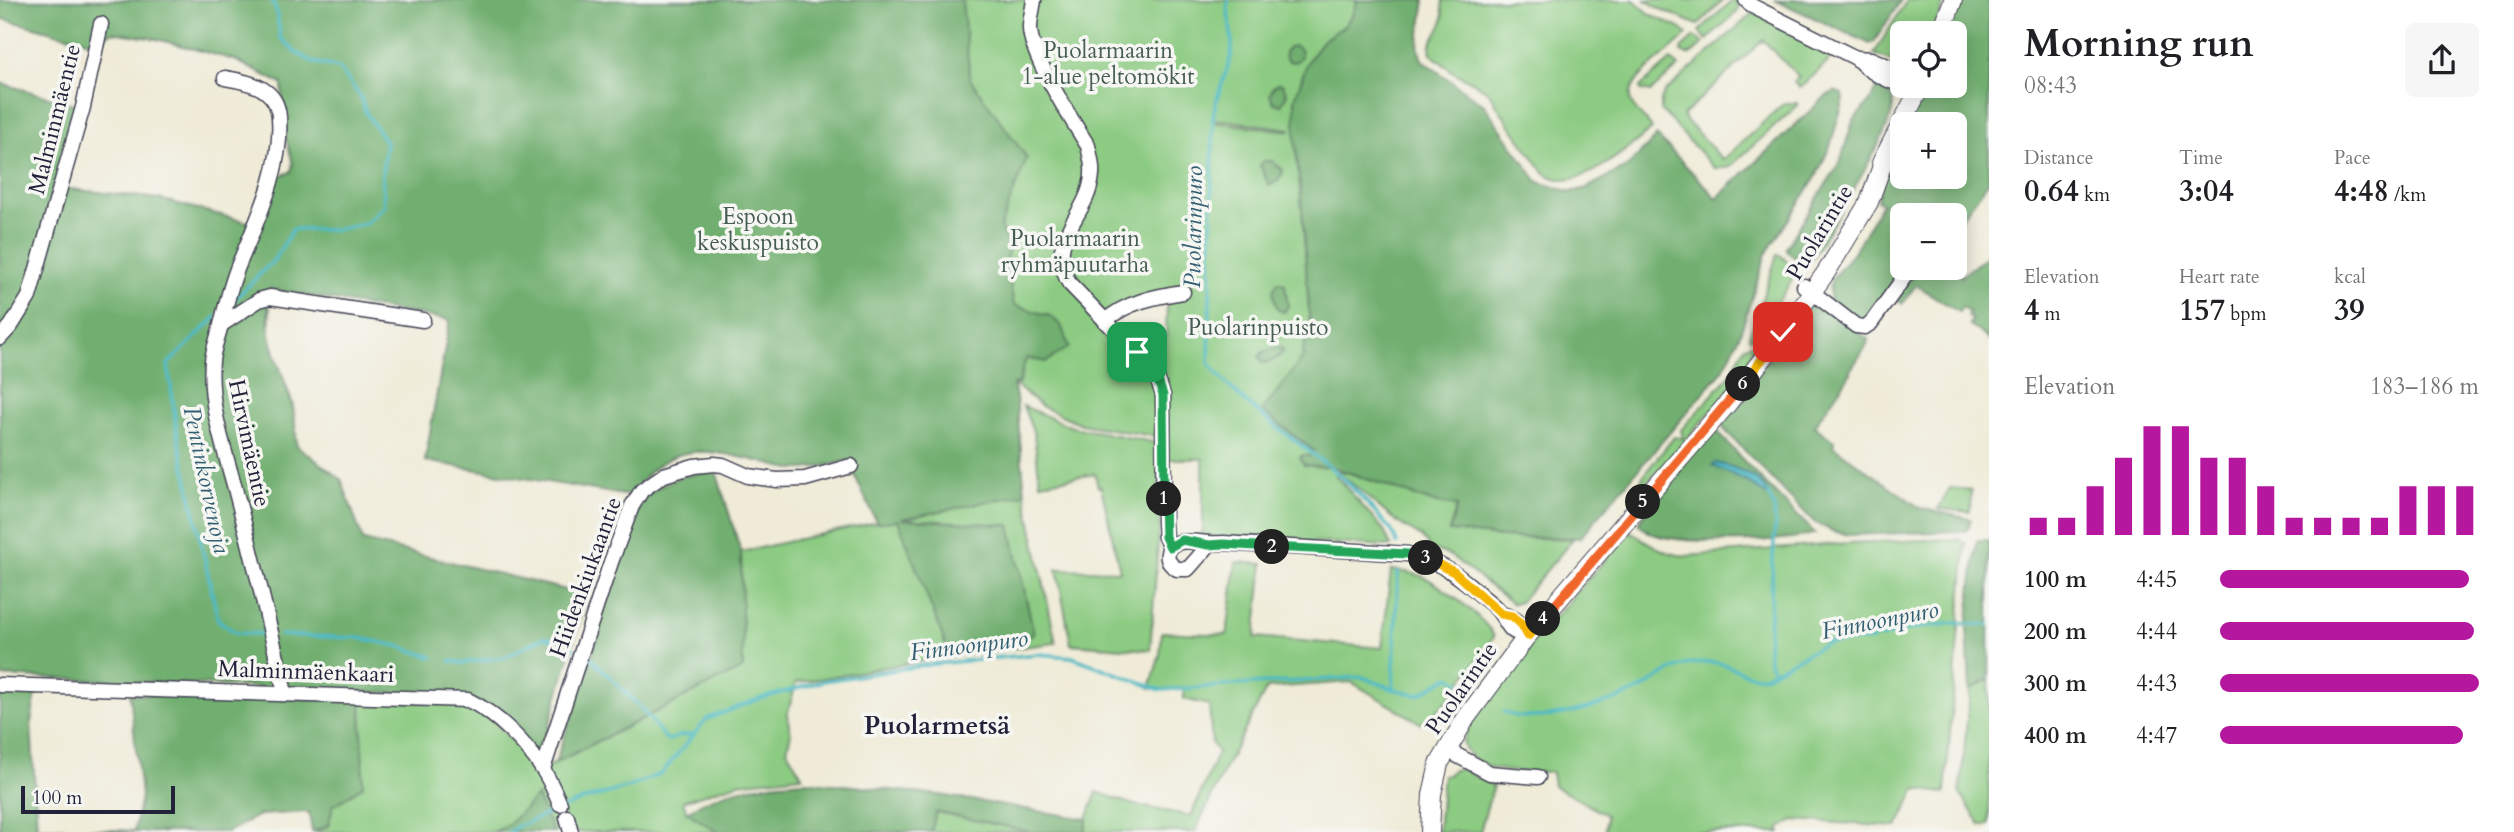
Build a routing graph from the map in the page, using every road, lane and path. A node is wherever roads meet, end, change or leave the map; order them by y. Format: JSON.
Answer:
{"nodes":[{"id":1,"x":1034,"y":0,"type":"edge"},
{"id":2,"x":1746,"y":0,"type":"edge"},
{"id":3,"x":1953,"y":0,"type":"edge"},
{"id":4,"x":1945,"y":21,"type":"edge"},
{"id":5,"x":101,"y":24,"type":"dead end"},
{"id":6,"x":1856,"y":58,"type":"junction"},
{"id":7,"x":1890,"y":67,"type":"edge"},
{"id":8,"x":225,"y":78,"type":"dead end"},
{"id":9,"x":1890,"y":80,"type":"edge"},
{"id":10,"x":1915,"y":98,"type":"edge"},
{"id":11,"x":1902,"y":280,"type":"edge"},
{"id":12,"x":1808,"y":289,"type":"junction"},
{"id":13,"x":1183,"y":292,"type":"dead end"},
{"id":14,"x":424,"y":320,"type":"dead end"},
{"id":15,"x":1105,"y":321,"type":"junction"},
{"id":16,"x":220,"y":325,"type":"junction"},
{"id":17,"x":0,"y":338,"type":"edge"},
{"id":18,"x":851,"y":466,"type":"dead end"},
{"id":19,"x":1209,"y":545,"type":"junction"},
{"id":20,"x":1170,"y":547,"type":"junction"},
{"id":21,"x":1528,"y":636,"type":"junction"},
{"id":22,"x":0,"y":685,"type":"edge"},
{"id":23,"x":285,"y":693,"type":"junction"},
{"id":24,"x":1447,"y":750,"type":"junction"},
{"id":25,"x":543,"y":769,"type":"junction"},
{"id":26,"x":1538,"y":777,"type":"dead end"},
{"id":27,"x":566,"y":818,"type":"edge"},
{"id":28,"x":1430,"y":832,"type":"edge"}],
"edges":[{"from":1,"to":15,"type":"street"},
{"from":2,"to":6,"type":"street"},
{"from":3,"to":4,"type":"main road"},
{"from":5,"to":17,"type":"street","name":"Malminmäentie"},
{"from":6,"to":7,"type":"street"},
{"from":6,"to":9,"type":"street"},
{"from":8,"to":16,"type":"street","name":"Hirvimäentie"},
{"from":10,"to":12,"type":"main road","name":"Puolarintie"},
{"from":11,"to":12,"type":"street"},
{"from":12,"to":21,"type":"main road","name":"Puolarintie"},
{"from":13,"to":15,"type":"street"},
{"from":14,"to":16,"type":"street"},
{"from":15,"to":20,"type":"street"},
{"from":16,"to":23,"type":"street","name":"Hirvimäentie"},
{"from":18,"to":25,"type":"street","name":"Hiidenkiukaantie"},
{"from":19,"to":20,"type":"street"},
{"from":19,"to":20,"type":"street"},
{"from":19,"to":21,"type":"street"},
{"from":21,"to":24,"type":"main road","name":"Puolarintie"},
{"from":22,"to":23,"type":"street","name":"Malminmäenkaari"},
{"from":23,"to":25,"type":"street","name":"Malminmäenkaari"},
{"from":24,"to":26,"type":"street"},
{"from":24,"to":28,"type":"main road","name":"Puolarintie"},
{"from":25,"to":27,"type":"street","name":"Malminmäenkaari"}]}
